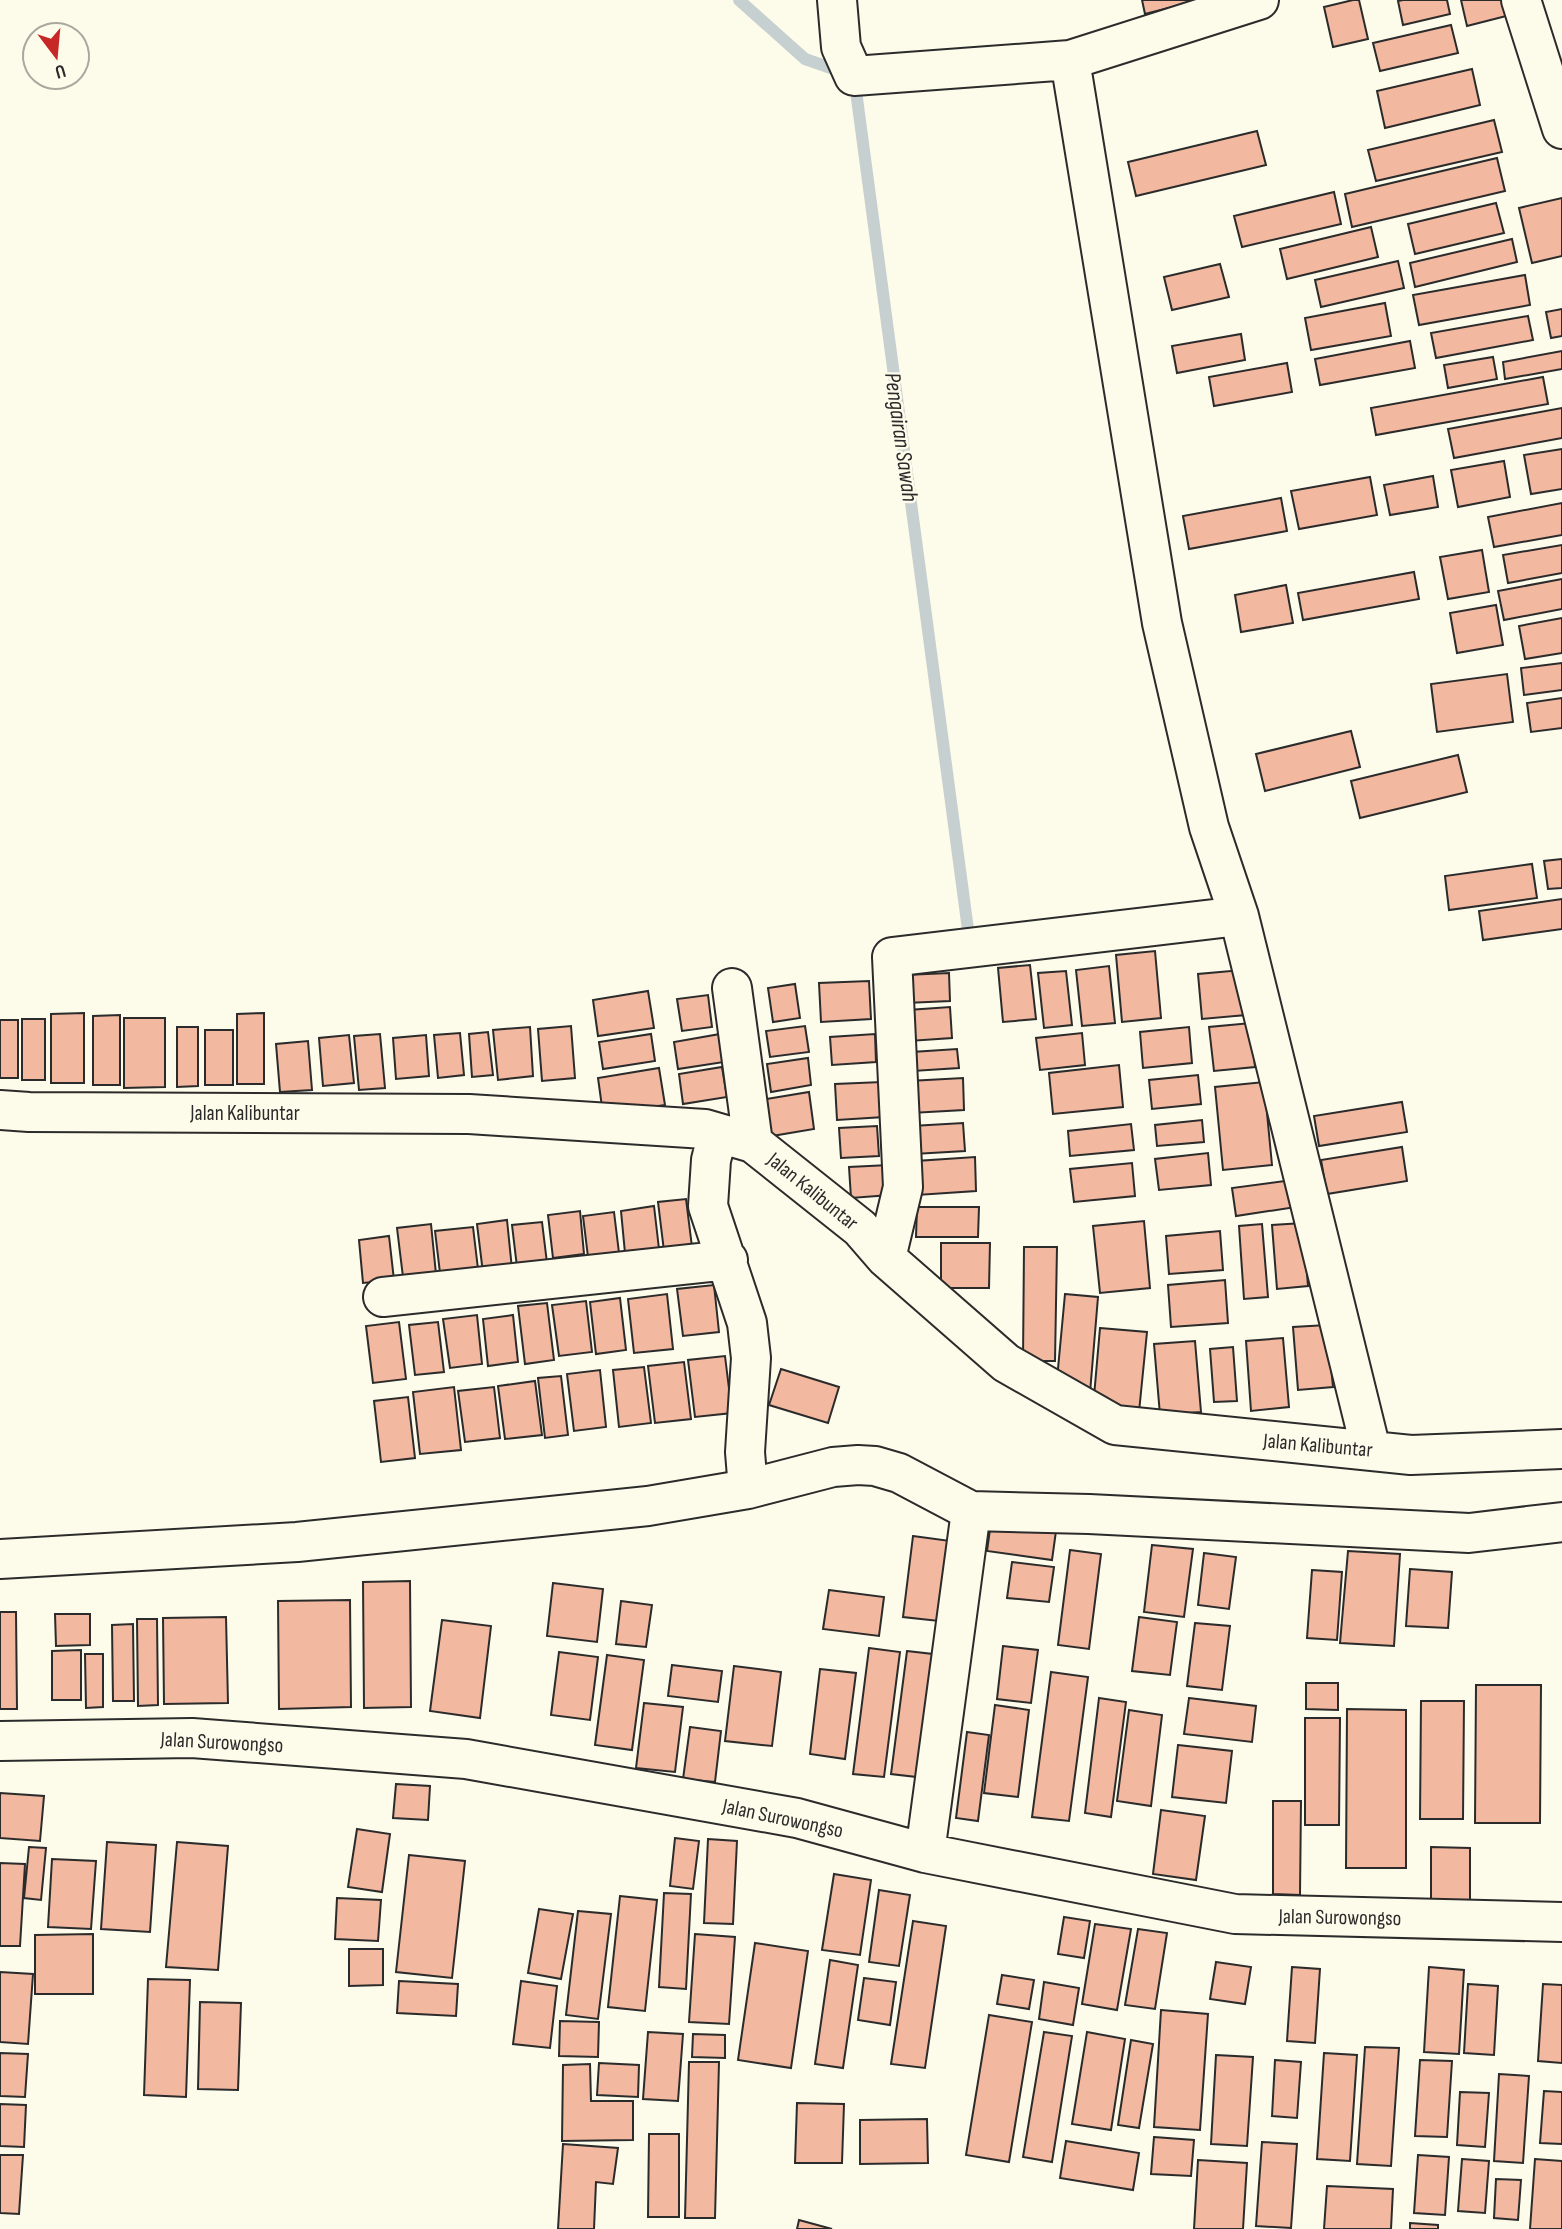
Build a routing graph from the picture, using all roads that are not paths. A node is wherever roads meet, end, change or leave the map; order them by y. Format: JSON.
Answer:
{"nodes":[{"id":1,"x":837,"y":0,"type":"edge"},
{"id":2,"x":1259,"y":0,"type":"edge"},
{"id":3,"x":1521,"y":0,"type":"edge"},
{"id":4,"x":1070,"y":60,"type":"junction"},
{"id":5,"x":1562,"y":129,"type":"edge"},
{"id":6,"x":1239,"y":916,"type":"junction"},
{"id":7,"x":732,"y":988,"type":"dead end"},
{"id":8,"x":0,"y":1110,"type":"edge"},
{"id":9,"x":727,"y":1145,"type":"junction"},
{"id":10,"x":886,"y":1258,"type":"junction"},
{"id":11,"x":728,"y":1260,"type":"junction"},
{"id":12,"x":383,"y":1297,"type":"dead end"},
{"id":13,"x":1562,"y":1448,"type":"edge"},
{"id":14,"x":1371,"y":1450,"type":"junction"},
{"id":15,"x":746,"y":1470,"type":"junction"},
{"id":16,"x":971,"y":1511,"type":"junction"},
{"id":17,"x":1562,"y":1522,"type":"edge"},
{"id":18,"x":0,"y":1559,"type":"edge"},
{"id":19,"x":0,"y":1741,"type":"edge"},
{"id":20,"x":925,"y":1853,"type":"junction"},
{"id":21,"x":1562,"y":1922,"type":"edge"}],
"edges":[{"from":1,"to":4,"type":"street"},
{"from":2,"to":4,"type":"street"},
{"from":3,"to":5,"type":"street"},
{"from":4,"to":6,"type":"street"},
{"from":6,"to":10,"type":"street"},
{"from":6,"to":14,"type":"street"},
{"from":7,"to":9,"type":"street"},
{"from":8,"to":9,"type":"street","name":"Jalan Kalibuntar"},
{"from":9,"to":10,"type":"street","name":"Jalan Kalibuntar"},
{"from":9,"to":11,"type":"street"},
{"from":10,"to":14,"type":"street","name":"Jalan Kalibuntar"},
{"from":11,"to":12,"type":"street"},
{"from":11,"to":15,"type":"street"},
{"from":13,"to":14,"type":"street","name":"Jalan Kalibuntar"},
{"from":15,"to":16,"type":"street"},
{"from":15,"to":18,"type":"street"},
{"from":16,"to":17,"type":"street"},
{"from":16,"to":20,"type":"street"},
{"from":19,"to":20,"type":"street","name":"Jalan Surowongso"},
{"from":20,"to":21,"type":"street","name":"Jalan Surowongso"}]}
